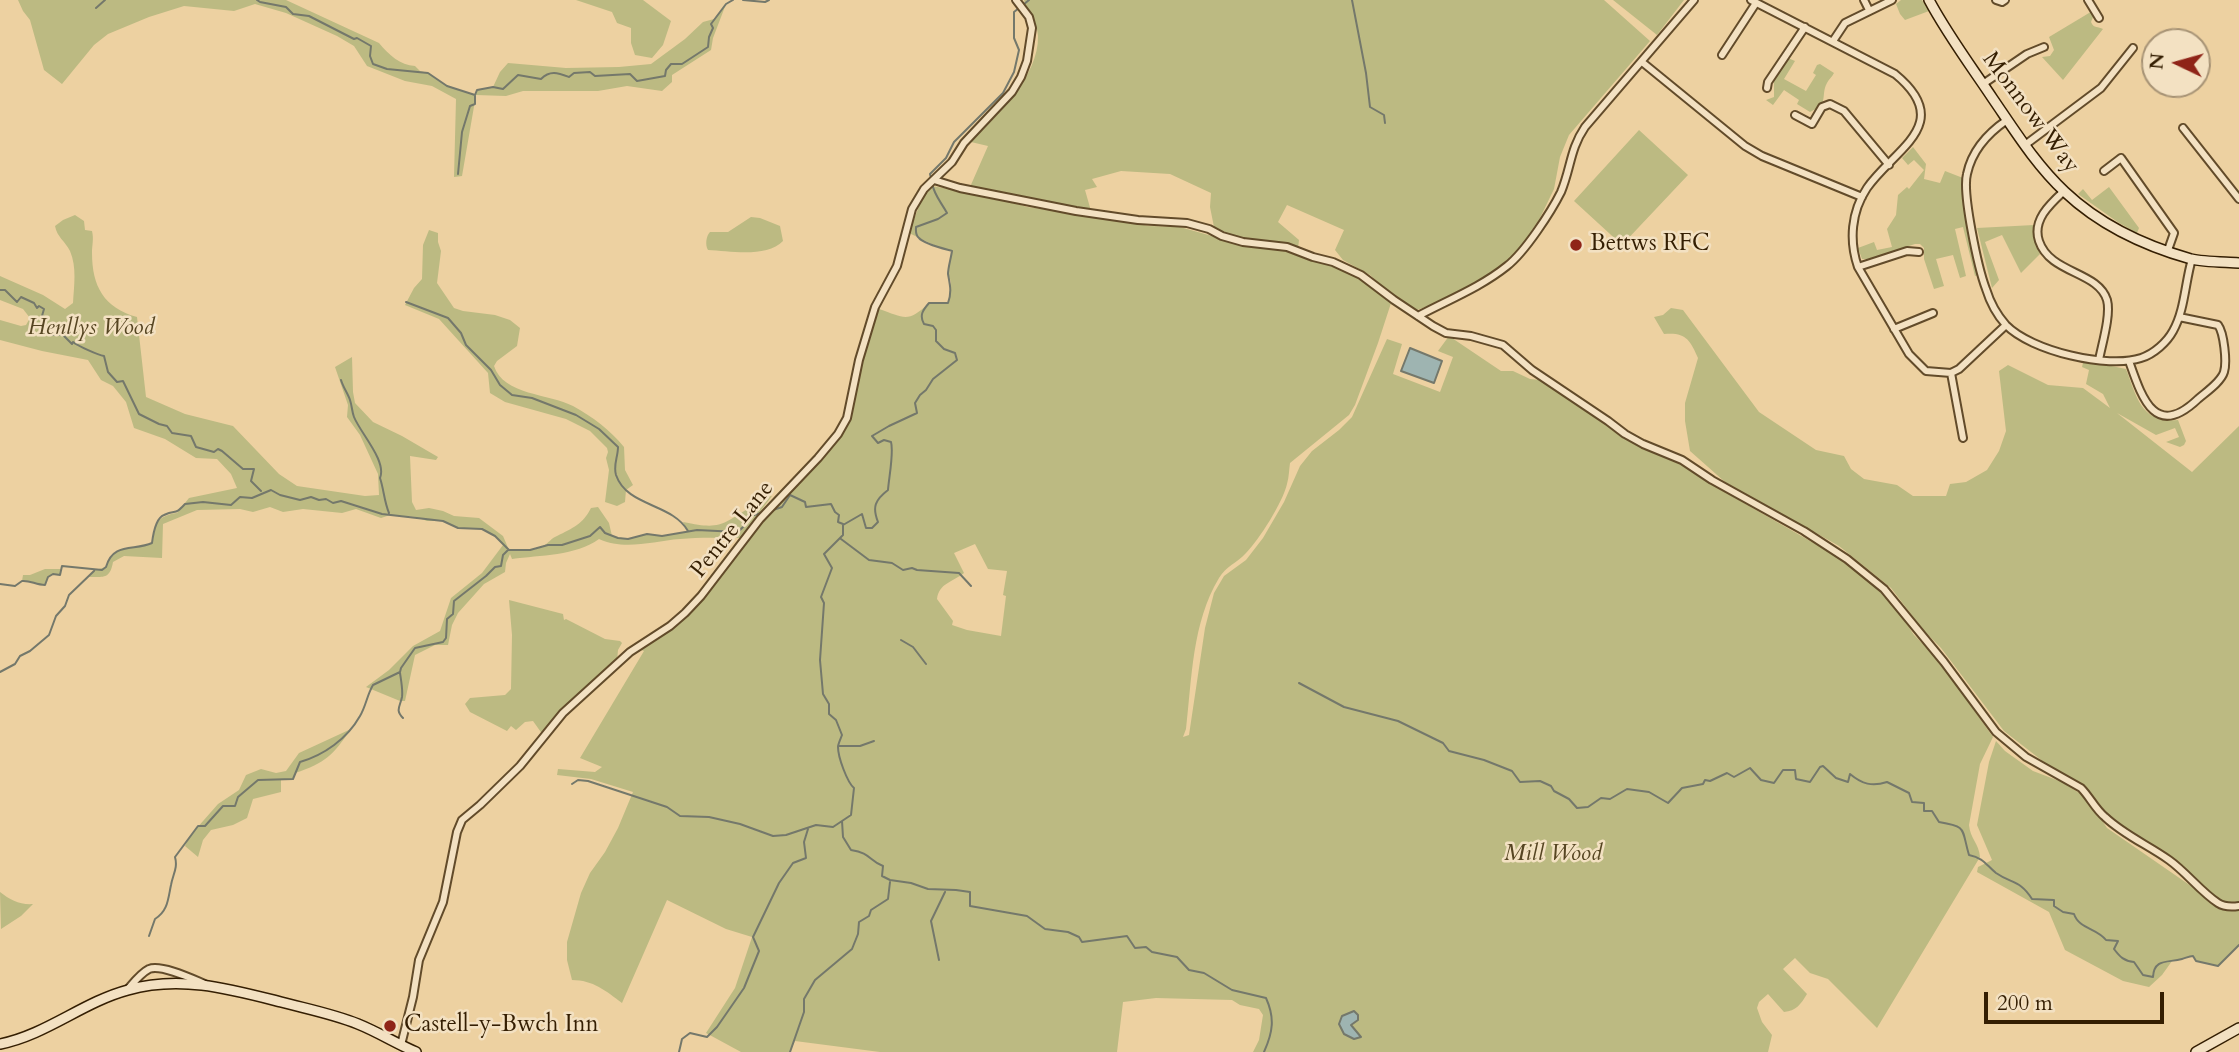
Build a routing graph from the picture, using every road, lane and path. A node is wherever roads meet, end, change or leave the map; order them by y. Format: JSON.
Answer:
{"nodes":[{"id":1,"x":1016,"y":0,"type":"edge"},
{"id":2,"x":1694,"y":0,"type":"edge"},
{"id":3,"x":1864,"y":0,"type":"edge"},
{"id":4,"x":1892,"y":0,"type":"edge"},
{"id":5,"x":1928,"y":0,"type":"edge"},
{"id":6,"x":1996,"y":0,"type":"edge"},
{"id":7,"x":2005,"y":0,"type":"edge"},
{"id":8,"x":2088,"y":0,"type":"edge"},
{"id":9,"x":1754,"y":1,"type":"edge"},
{"id":10,"x":1869,"y":10,"type":"junction"},
{"id":11,"x":2099,"y":18,"type":"dead end"},
{"id":12,"x":1805,"y":27,"type":"junction"},
{"id":13,"x":1833,"y":41,"type":"junction"},
{"id":14,"x":2044,"y":47,"type":"dead end"},
{"id":15,"x":2133,"y":48,"type":"dead end"},
{"id":16,"x":1722,"y":55,"type":"dead end"},
{"id":17,"x":1642,"y":62,"type":"junction"},
{"id":18,"x":1983,"y":84,"type":"junction"},
{"id":19,"x":1767,"y":88,"type":"dead end"},
{"id":20,"x":1795,"y":115,"type":"dead end"},
{"id":21,"x":2007,"y":120,"type":"junction"},
{"id":22,"x":2183,"y":128,"type":"dead end"},
{"id":23,"x":2025,"y":145,"type":"junction"},
{"id":24,"x":1889,"y":165,"type":"junction"},
{"id":25,"x":2104,"y":170,"type":"dead end"},
{"id":26,"x":934,"y":180,"type":"junction"},
{"id":27,"x":2064,"y":191,"type":"junction"},
{"id":28,"x":1862,"y":197,"type":"junction"},
{"id":29,"x":2239,"y":199,"type":"edge"},
{"id":30,"x":2168,"y":250,"type":"junction"},
{"id":31,"x":1919,"y":252,"type":"dead end"},
{"id":32,"x":2192,"y":259,"type":"junction"},
{"id":33,"x":2239,"y":262,"type":"edge"},
{"id":34,"x":1858,"y":267,"type":"junction"},
{"id":35,"x":1933,"y":313,"type":"dead end"},
{"id":36,"x":1418,"y":316,"type":"junction"},
{"id":37,"x":2179,"y":317,"type":"junction"},
{"id":38,"x":2006,"y":325,"type":"junction"},
{"id":39,"x":1894,"y":329,"type":"junction"},
{"id":40,"x":2099,"y":360,"type":"junction"},
{"id":41,"x":2129,"y":361,"type":"junction"},
{"id":42,"x":1951,"y":373,"type":"junction"},
{"id":43,"x":1962,"y":439,"type":"dead end"},
{"id":44,"x":2239,"y":906,"type":"edge"},
{"id":45,"x":207,"y":985,"type":"junction"},
{"id":46,"x":127,"y":990,"type":"junction"},
{"id":47,"x":2239,"y":1028,"type":"edge"},
{"id":48,"x":0,"y":1044,"type":"edge"},
{"id":49,"x":401,"y":1045,"type":"junction"},
{"id":50,"x":416,"y":1052,"type":"edge"},
{"id":51,"x":2196,"y":1052,"type":"edge"}],
"edges":[{"from":1,"to":26,"type":"street","name":"Pentre Lane"},
{"from":2,"to":17,"type":"street"},
{"from":3,"to":10,"type":"street"},
{"from":4,"to":10,"type":"street"},
{"from":5,"to":18,"type":"street","name":"Monnow Way"},
{"from":6,"to":7,"type":"street"},
{"from":8,"to":11,"type":"street"},
{"from":9,"to":12,"type":"street"},
{"from":9,"to":16,"type":"street"},
{"from":10,"to":13,"type":"street"},
{"from":12,"to":13,"type":"street"},
{"from":12,"to":19,"type":"street"},
{"from":13,"to":24,"type":"street"},
{"from":14,"to":18,"type":"street"},
{"from":15,"to":23,"type":"street"},
{"from":17,"to":28,"type":"street"},
{"from":17,"to":36,"type":"street"},
{"from":18,"to":21,"type":"street","name":"Monnow Way"},
{"from":20,"to":24,"type":"street"},
{"from":21,"to":23,"type":"street","name":"Monnow Way"},
{"from":21,"to":38,"type":"street"},
{"from":22,"to":29,"type":"street"},
{"from":23,"to":27,"type":"street","name":"Monnow Way"},
{"from":24,"to":28,"type":"street"},
{"from":25,"to":30,"type":"street"},
{"from":26,"to":36,"type":"street"},
{"from":26,"to":49,"type":"street","name":"Pentre Lane"},
{"from":27,"to":30,"type":"street","name":"Monnow Way"},
{"from":27,"to":40,"type":"street"},
{"from":28,"to":34,"type":"street"},
{"from":30,"to":32,"type":"street","name":"Monnow Way"},
{"from":31,"to":34,"type":"street"},
{"from":32,"to":33,"type":"street","name":"Monnow Way"},
{"from":32,"to":37,"type":"street"},
{"from":34,"to":39,"type":"street"},
{"from":35,"to":39,"type":"street"},
{"from":36,"to":44,"type":"street"},
{"from":37,"to":41,"type":"street"},
{"from":37,"to":41,"type":"street"},
{"from":38,"to":40,"type":"street"},
{"from":38,"to":42,"type":"street"},
{"from":39,"to":42,"type":"street"},
{"from":40,"to":41,"type":"street"},
{"from":42,"to":43,"type":"street"},
{"from":45,"to":46,"type":"street"},
{"from":45,"to":46,"type":"street"},
{"from":45,"to":49,"type":"street"},
{"from":46,"to":48,"type":"street"},
{"from":47,"to":51,"type":"street"},
{"from":49,"to":50,"type":"street"}]}
